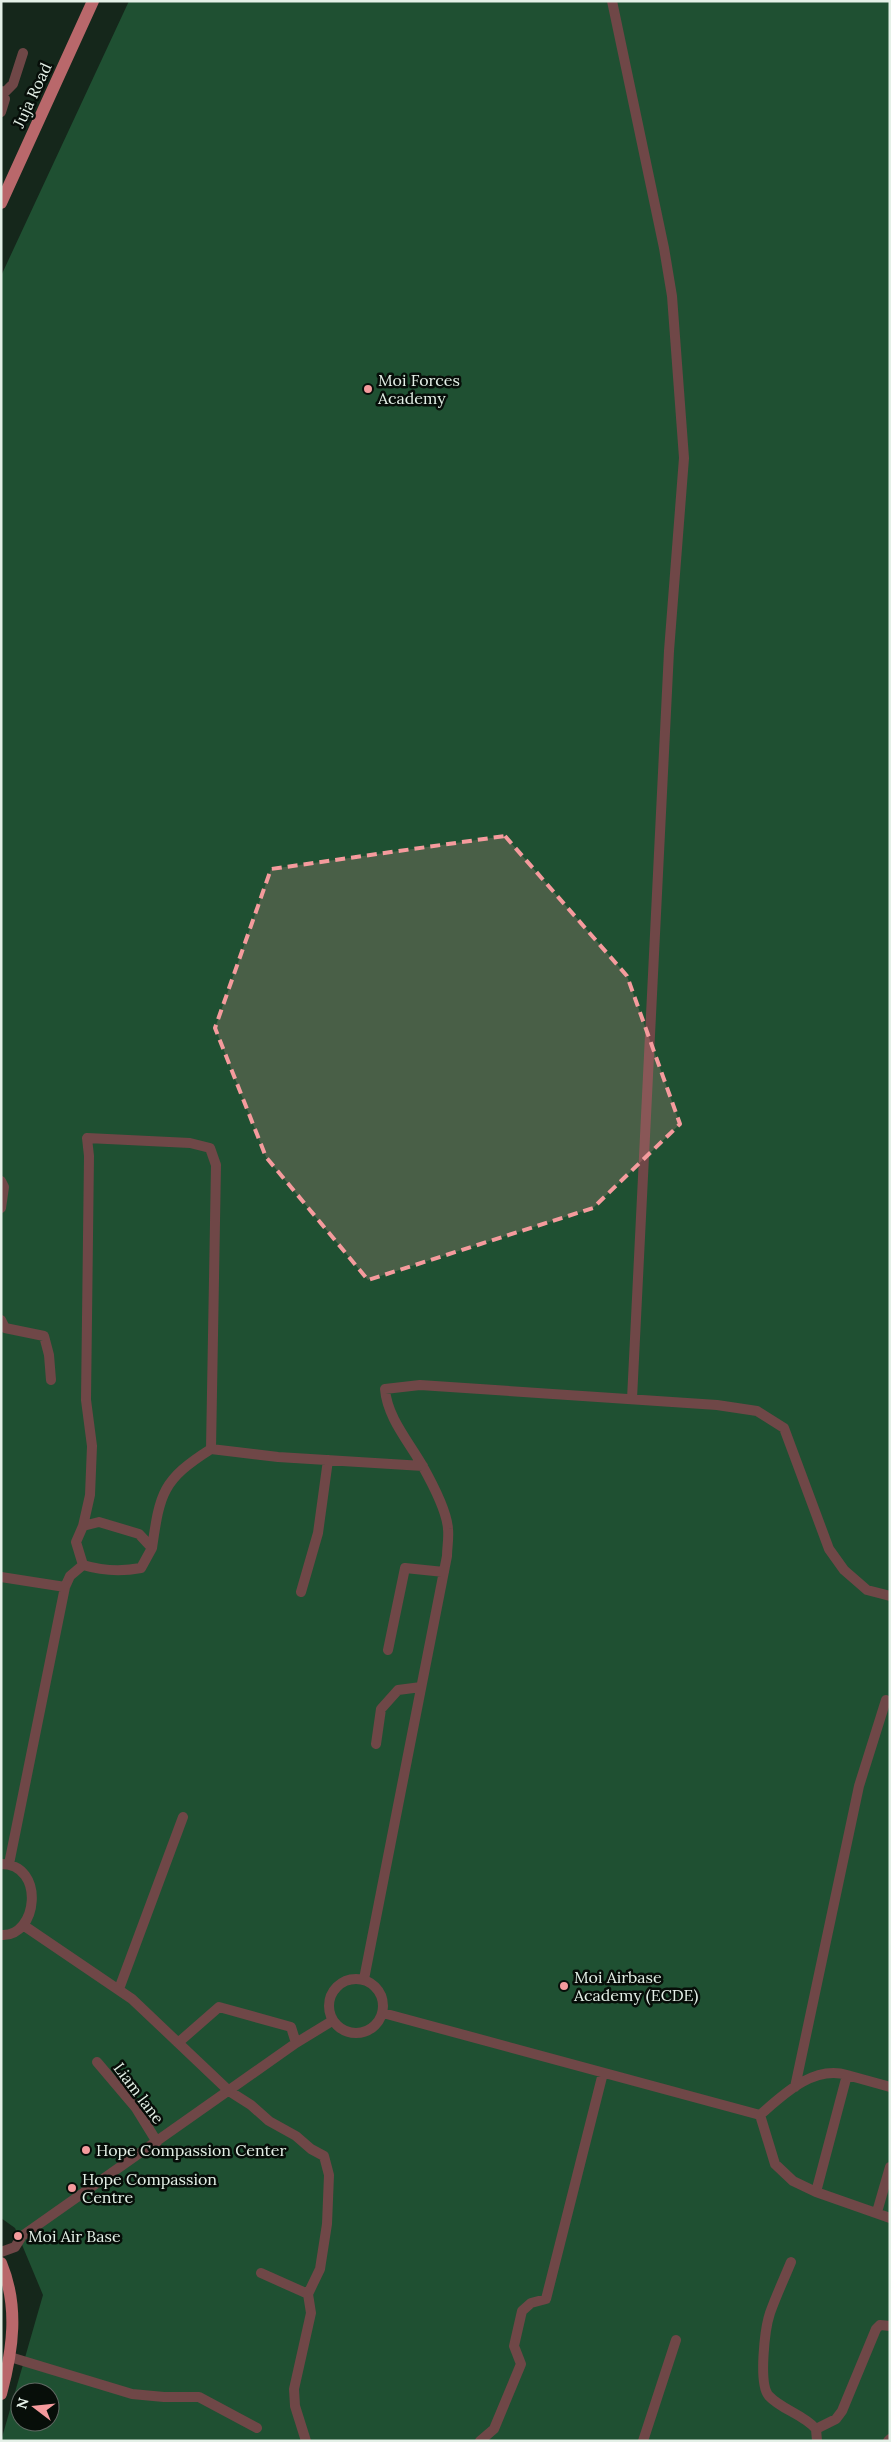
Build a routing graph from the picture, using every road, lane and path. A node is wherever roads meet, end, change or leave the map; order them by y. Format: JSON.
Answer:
{"nodes":[{"id":1,"x":93,"y":1,"type":"edge"},
{"id":2,"x":612,"y":1,"type":"edge"},
{"id":3,"x":22,"y":53,"type":"dead end"},
{"id":4,"x":2,"y":92,"type":"edge"},
{"id":5,"x":1,"y":112,"type":"edge"},
{"id":6,"x":1,"y":203,"type":"edge"},
{"id":7,"x":1,"y":1181,"type":"edge"},
{"id":8,"x":1,"y":1208,"type":"edge"},
{"id":9,"x":1,"y":1320,"type":"edge"},
{"id":10,"x":51,"y":1380,"type":"dead end"},
{"id":11,"x":632,"y":1399,"type":"junction"},
{"id":12,"x":211,"y":1449,"type":"junction"},
{"id":13,"x":328,"y":1460,"type":"junction"},
{"id":14,"x":423,"y":1466,"type":"junction"},
{"id":15,"x":83,"y":1526,"type":"junction"},
{"id":16,"x":152,"y":1548,"type":"junction"},
{"id":17,"x":83,"y":1565,"type":"junction"},
{"id":18,"x":444,"y":1572,"type":"junction"},
{"id":19,"x":1,"y":1577,"type":"edge"},
{"id":20,"x":65,"y":1587,"type":"junction"},
{"id":21,"x":301,"y":1592,"type":"dead end"},
{"id":22,"x":890,"y":1596,"type":"edge"},
{"id":23,"x":388,"y":1650,"type":"dead end"},
{"id":24,"x":421,"y":1687,"type":"junction"},
{"id":25,"x":886,"y":1700,"type":"dead end"},
{"id":26,"x":376,"y":1744,"type":"dead end"},
{"id":27,"x":183,"y":1817,"type":"dead end"},
{"id":28,"x":5,"y":1864,"type":"edge"},
{"id":29,"x":23,"y":1925,"type":"junction"},
{"id":30,"x":1,"y":1935,"type":"edge"},
{"id":31,"x":364,"y":1979,"type":"junction"},
{"id":32,"x":119,"y":1990,"type":"junction"},
{"id":33,"x":383,"y":2013,"type":"junction"},
{"id":34,"x":332,"y":2021,"type":"junction"},
{"id":35,"x":179,"y":2042,"type":"junction"},
{"id":36,"x":296,"y":2043,"type":"junction"},
{"id":37,"x":97,"y":2062,"type":"dead end"},
{"id":38,"x":603,"y":2073,"type":"junction"},
{"id":39,"x":847,"y":2075,"type":"junction"},
{"id":40,"x":795,"y":2087,"type":"junction"},
{"id":41,"x":890,"y":2087,"type":"edge"},
{"id":42,"x":229,"y":2091,"type":"junction"},
{"id":43,"x":760,"y":2116,"type":"junction"},
{"id":44,"x":156,"y":2142,"type":"junction"},
{"id":45,"x":890,"y":2167,"type":"edge"},
{"id":46,"x":816,"y":2192,"type":"junction"},
{"id":47,"x":877,"y":2212,"type":"junction"},
{"id":48,"x":890,"y":2218,"type":"edge"},
{"id":49,"x":1,"y":2252,"type":"edge"},
{"id":50,"x":791,"y":2262,"type":"dead end"},
{"id":51,"x":1,"y":2263,"type":"edge"},
{"id":52,"x":260,"y":2273,"type":"dead end"},
{"id":53,"x":1,"y":2287,"type":"edge"},
{"id":54,"x":308,"y":2294,"type":"junction"},
{"id":55,"x":890,"y":2326,"type":"edge"},
{"id":56,"x":13,"y":2329,"type":"junction"},
{"id":57,"x":676,"y":2340,"type":"dead end"},
{"id":58,"x":10,"y":2357,"type":"junction"},
{"id":59,"x":1,"y":2394,"type":"edge"},
{"id":60,"x":257,"y":2428,"type":"dead end"},
{"id":61,"x":816,"y":2428,"type":"junction"},
{"id":62,"x":306,"y":2441,"type":"edge"},
{"id":63,"x":480,"y":2441,"type":"edge"},
{"id":64,"x":643,"y":2441,"type":"edge"},
{"id":65,"x":817,"y":2441,"type":"edge"}],
"edges":[{"from":1,"to":6,"type":"main road","name":"Juja Road"},
{"from":2,"to":11,"type":"street"},
{"from":3,"to":4,"type":"street"},
{"from":4,"to":5,"type":"street"},
{"from":7,"to":8,"type":"street"},
{"from":9,"to":10,"type":"street"},
{"from":11,"to":14,"type":"street"},
{"from":11,"to":22,"type":"street"},
{"from":12,"to":13,"type":"street"},
{"from":12,"to":15,"type":"street"},
{"from":12,"to":16,"type":"street"},
{"from":13,"to":14,"type":"street"},
{"from":13,"to":21,"type":"street"},
{"from":14,"to":18,"type":"street"},
{"from":15,"to":16,"type":"street"},
{"from":15,"to":17,"type":"street"},
{"from":16,"to":17,"type":"street"},
{"from":17,"to":20,"type":"street"},
{"from":18,"to":23,"type":"street"},
{"from":18,"to":24,"type":"street"},
{"from":19,"to":20,"type":"street"},
{"from":20,"to":28,"type":"street"},
{"from":24,"to":26,"type":"street"},
{"from":24,"to":31,"type":"street"},
{"from":25,"to":40,"type":"street"},
{"from":27,"to":32,"type":"street"},
{"from":28,"to":29,"type":"street"},
{"from":29,"to":30,"type":"street"},
{"from":29,"to":32,"type":"street"},
{"from":31,"to":33,"type":"street"},
{"from":31,"to":34,"type":"street"},
{"from":32,"to":35,"type":"street"},
{"from":33,"to":34,"type":"street"},
{"from":33,"to":38,"type":"street"},
{"from":34,"to":36,"type":"street"},
{"from":35,"to":36,"type":"street"},
{"from":35,"to":42,"type":"street"},
{"from":36,"to":42,"type":"street"},
{"from":37,"to":44,"type":"street","name":"Liam lane"},
{"from":38,"to":43,"type":"street"},
{"from":38,"to":63,"type":"street"},
{"from":39,"to":40,"type":"street"},
{"from":39,"to":41,"type":"street"},
{"from":39,"to":46,"type":"street"},
{"from":40,"to":43,"type":"street"},
{"from":42,"to":44,"type":"street"},
{"from":42,"to":54,"type":"street"},
{"from":43,"to":46,"type":"street"},
{"from":44,"to":49,"type":"street"},
{"from":45,"to":47,"type":"street"},
{"from":46,"to":47,"type":"street"},
{"from":47,"to":48,"type":"street"},
{"from":50,"to":61,"type":"street"},
{"from":51,"to":56,"type":"main road"},
{"from":52,"to":54,"type":"street"},
{"from":53,"to":56,"type":"main road"},
{"from":54,"to":62,"type":"street"},
{"from":55,"to":61,"type":"street"},
{"from":56,"to":58,"type":"main road"},
{"from":57,"to":64,"type":"street"},
{"from":58,"to":59,"type":"main road"},
{"from":58,"to":60,"type":"street"},
{"from":61,"to":65,"type":"street"}]}
